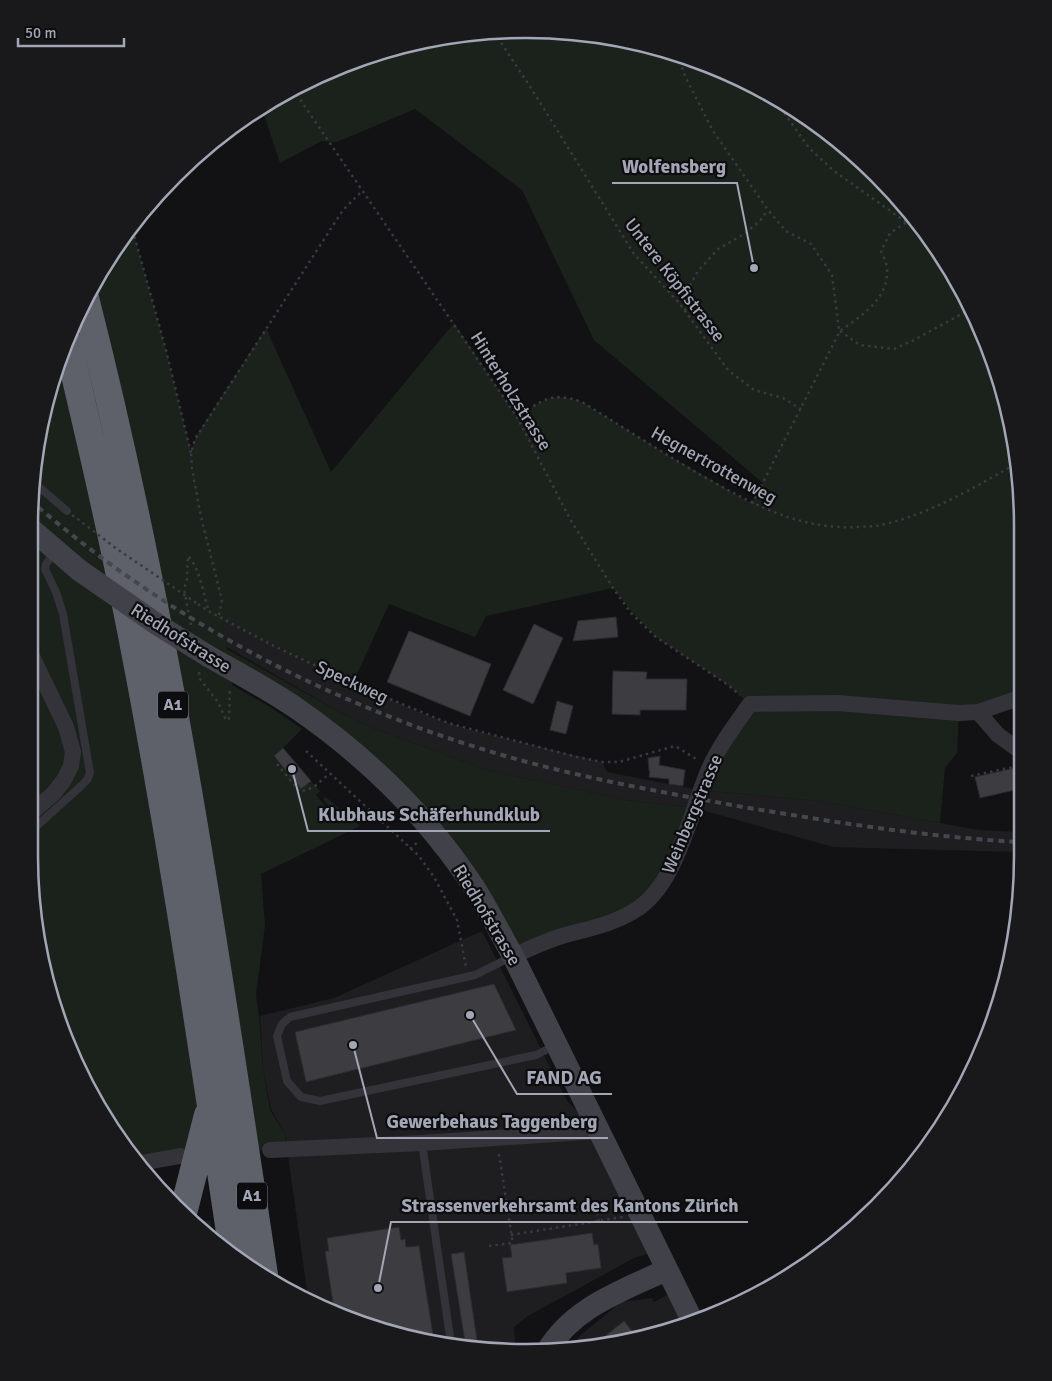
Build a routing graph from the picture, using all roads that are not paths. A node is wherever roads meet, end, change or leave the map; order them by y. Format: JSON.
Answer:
{"nodes":[{"id":1,"x":88,"y":310,"type":"edge"},
{"id":2,"x":70,"y":353,"type":"edge"},
{"id":3,"x":40,"y":488,"type":"edge"},
{"id":4,"x":67,"y":511,"type":"road end"},
{"id":5,"x":38,"y":537,"type":"edge"},
{"id":6,"x":55,"y":551,"type":"junction"},
{"id":7,"x":38,"y":669,"type":"edge"},
{"id":8,"x":1014,"y":700,"type":"edge"},
{"id":9,"x":978,"y":712,"type":"junction"},
{"id":10,"x":1014,"y":746,"type":"edge"},
{"id":11,"x":38,"y":807,"type":"edge"},
{"id":12,"x":38,"y":825,"type":"edge"},
{"id":13,"x":507,"y":959,"type":"junction"},
{"id":14,"x":556,"y":1045,"type":"junction"},
{"id":15,"x":212,"y":1104,"type":"junction"},
{"id":16,"x":598,"y":1132,"type":"junction"},
{"id":17,"x":422,"y":1143,"type":"junction"},
{"id":18,"x":270,"y":1150,"type":"dead end"},
{"id":19,"x":180,"y":1156,"type":"dead end"},
{"id":20,"x":146,"y":1162,"type":"edge"},
{"id":21,"x":185,"y":1204,"type":"edge"},
{"id":22,"x":232,"y":1245,"type":"edge"},
{"id":23,"x":263,"y":1266,"type":"edge"},
{"id":24,"x":666,"y":1270,"type":"junction"},
{"id":25,"x":690,"y":1315,"type":"edge"},
{"id":26,"x":450,"y":1337,"type":"edge"},
{"id":27,"x":553,"y":1342,"type":"edge"}],
"edges":[{"from":1,"to":23,"type":"highway","number":"A1"},
{"from":2,"to":15,"type":"highway","number":"A1"},
{"from":3,"to":4,"type":"lane"},
{"from":5,"to":6,"type":"street","name":"Riedhofstrasse"},
{"from":6,"to":12,"type":"lane"},
{"from":6,"to":13,"type":"street","name":"Riedhofstrasse","bridge":true},
{"from":7,"to":11,"type":"street"},
{"from":8,"to":9,"type":"street"},
{"from":9,"to":10,"type":"street"},
{"from":9,"to":13,"type":"street","name":"Weinbergstrasse"},
{"from":13,"to":14,"type":"street","name":"Riedhofstrasse"},
{"from":13,"to":14,"type":"lane"},
{"from":14,"to":16,"type":"street","name":"Riedhofstrasse"},
{"from":15,"to":21,"type":"highway","number":"A1"},
{"from":15,"to":22,"type":"highway","number":"A1"},
{"from":16,"to":17,"type":"street"},
{"from":16,"to":24,"type":"street","name":"Riedhofstrasse"},
{"from":17,"to":18,"type":"street"},
{"from":17,"to":26,"type":"lane"},
{"from":19,"to":20,"type":"street"},
{"from":24,"to":25,"type":"street","name":"Riedhofstrasse"},
{"from":24,"to":27,"type":"street"}]}
